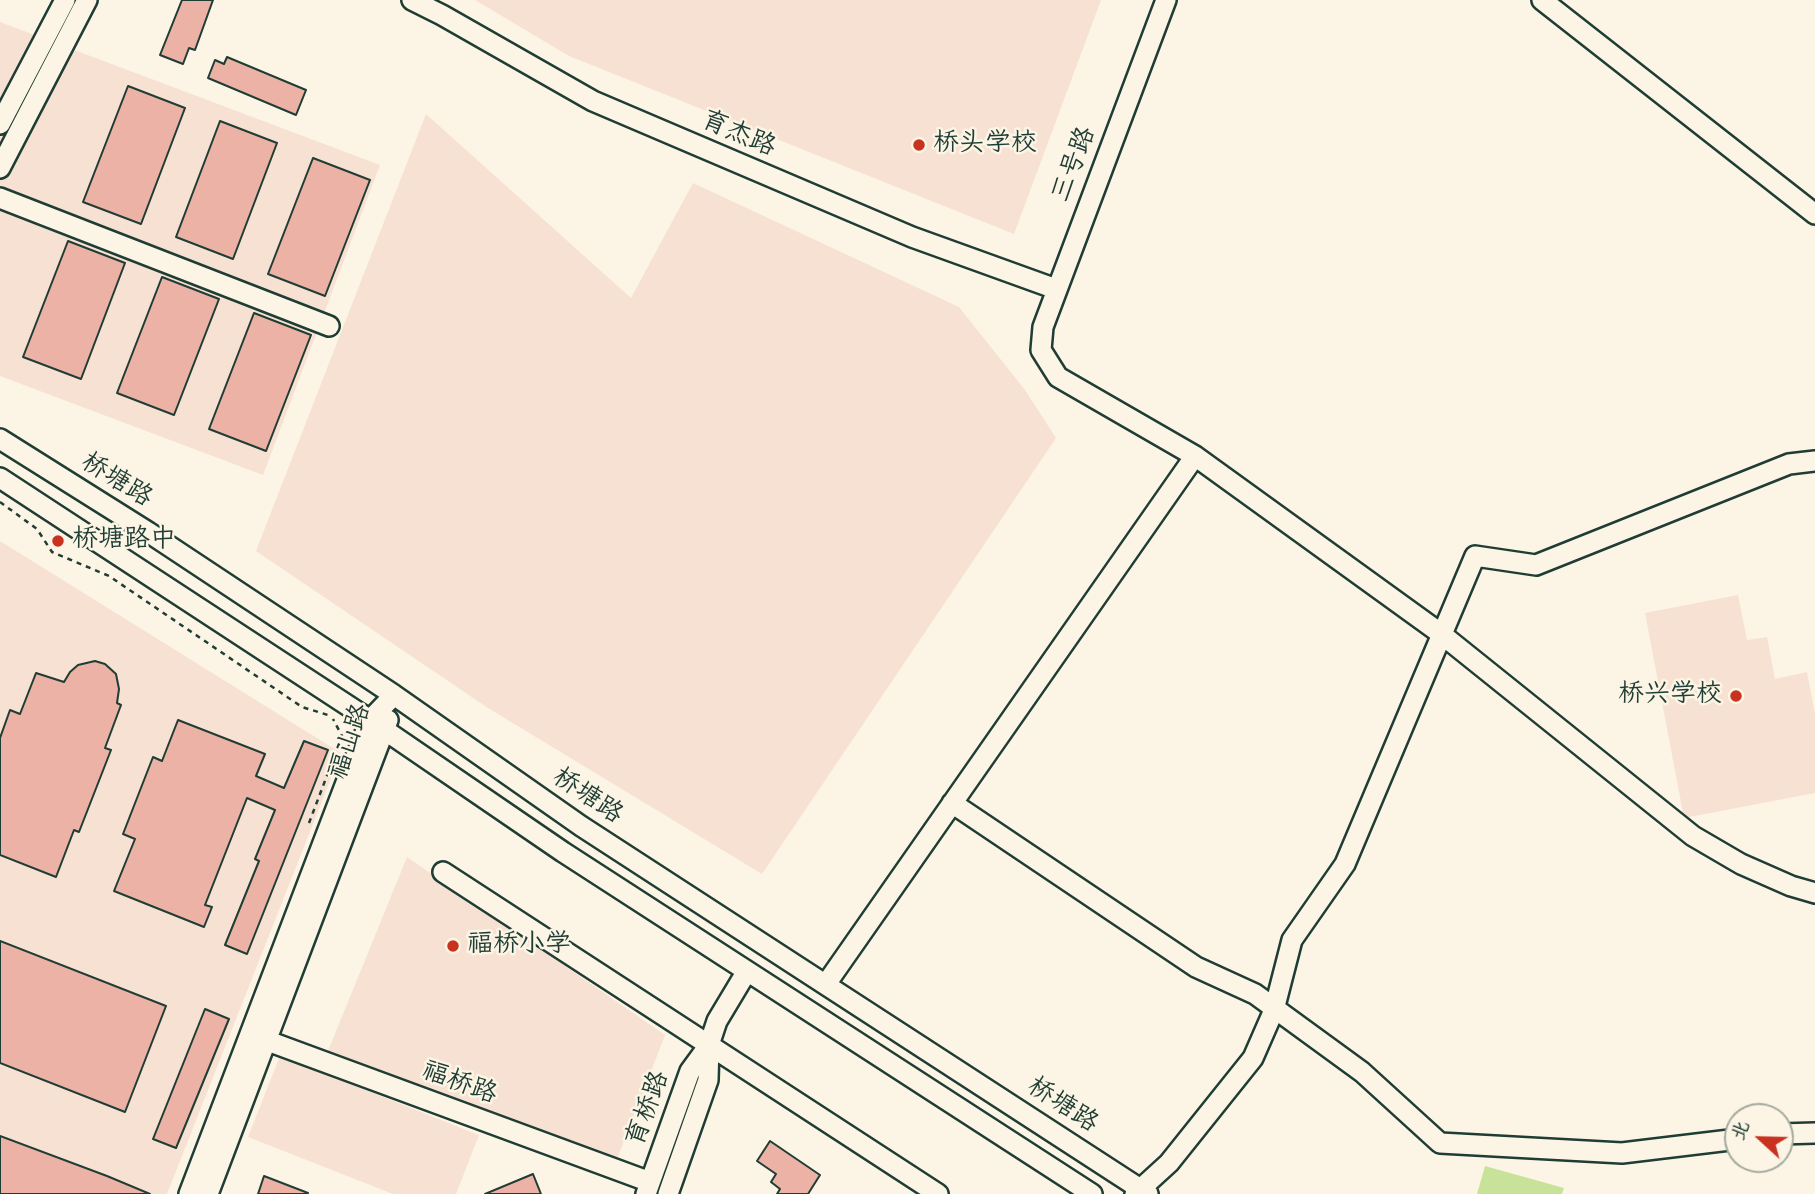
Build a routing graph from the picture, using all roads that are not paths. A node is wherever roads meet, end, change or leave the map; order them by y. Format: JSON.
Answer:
{"nodes":[{"id":1,"x":65,"y":0,"type":"edge"},
{"id":2,"x":88,"y":0,"type":"edge"},
{"id":3,"x":412,"y":0,"type":"edge"},
{"id":4,"x":1166,"y":0,"type":"edge"},
{"id":5,"x":1542,"y":0,"type":"edge"},
{"id":6,"x":0,"y":124,"type":"edge"},
{"id":7,"x":0,"y":168,"type":"edge"},
{"id":8,"x":0,"y":198,"type":"edge"},
{"id":9,"x":1815,"y":214,"type":"edge"},
{"id":10,"x":1056,"y":289,"type":"junction"},
{"id":11,"x":329,"y":326,"type":"dead end"},
{"id":12,"x":0,"y":439,"type":"edge"},
{"id":13,"x":1195,"y":456,"type":"junction"},
{"id":14,"x":1815,"y":461,"type":"edge"},
{"id":15,"x":0,"y":478,"type":"edge"},
{"id":16,"x":1440,"y":634,"type":"junction"},
{"id":17,"x":394,"y":695,"type":"junction"},
{"id":18,"x":378,"y":725,"type":"junction"},
{"id":19,"x":952,"y":803,"type":"junction"},
{"id":20,"x":443,"y":872,"type":"dead end"},
{"id":21,"x":1815,"y":893,"type":"edge"},
{"id":22,"x":747,"y":971,"type":"junction"},
{"id":23,"x":827,"y":984,"type":"junction"},
{"id":24,"x":1274,"y":1010,"type":"junction"},
{"id":25,"x":258,"y":1037,"type":"junction"},
{"id":26,"x":709,"y":1045,"type":"junction"},
{"id":27,"x":1815,"y":1133,"type":"edge"},
{"id":28,"x":1794,"y":1134,"type":"edge"},
{"id":29,"x":1724,"y":1141,"type":"edge"},
{"id":30,"x":648,"y":1188,"type":"edge"},
{"id":31,"x":1142,"y":1193,"type":"edge"},
{"id":32,"x":189,"y":1194,"type":"edge"},
{"id":33,"x":208,"y":1194,"type":"edge"},
{"id":34,"x":668,"y":1194,"type":"edge"},
{"id":35,"x":937,"y":1194,"type":"edge"},
{"id":36,"x":1092,"y":1194,"type":"edge"}],
"edges":[{"from":1,"to":6,"type":"street"},
{"from":2,"to":7,"type":"street"},
{"from":3,"to":10,"type":"street","name":"育杰路"},
{"from":4,"to":10,"type":"street","name":"三号路"},
{"from":5,"to":9,"type":"street"},
{"from":8,"to":11,"type":"street"},
{"from":10,"to":13,"type":"street","name":"三号路"},
{"from":12,"to":17,"type":"street","name":"桥塘路"},
{"from":13,"to":16,"type":"street"},
{"from":13,"to":19,"type":"street"},
{"from":14,"to":16,"type":"street"},
{"from":15,"to":18,"type":"street"},
{"from":16,"to":21,"type":"street"},
{"from":16,"to":24,"type":"street"},
{"from":17,"to":18,"type":"street","name":"福山路"},
{"from":17,"to":23,"type":"street","name":"桥塘路"},
{"from":18,"to":22,"type":"street"},
{"from":18,"to":25,"type":"street","name":"福山路"},
{"from":19,"to":23,"type":"street"},
{"from":19,"to":24,"type":"street"},
{"from":20,"to":26,"type":"street"},
{"from":22,"to":26,"type":"street","name":"育桥路"},
{"from":22,"to":36,"type":"street"},
{"from":23,"to":31,"type":"street","name":"桥塘路"},
{"from":24,"to":29,"type":"street"},
{"from":24,"to":31,"type":"street"},
{"from":25,"to":30,"type":"street","name":"福桥路"},
{"from":25,"to":32,"type":"street","name":"福山路"},
{"from":25,"to":33,"type":"street","name":"福山路"},
{"from":26,"to":30,"type":"street","name":"育桥路"},
{"from":26,"to":34,"type":"street","name":"育桥路"},
{"from":26,"to":35,"type":"street"},
{"from":27,"to":28,"type":"street"}]}
